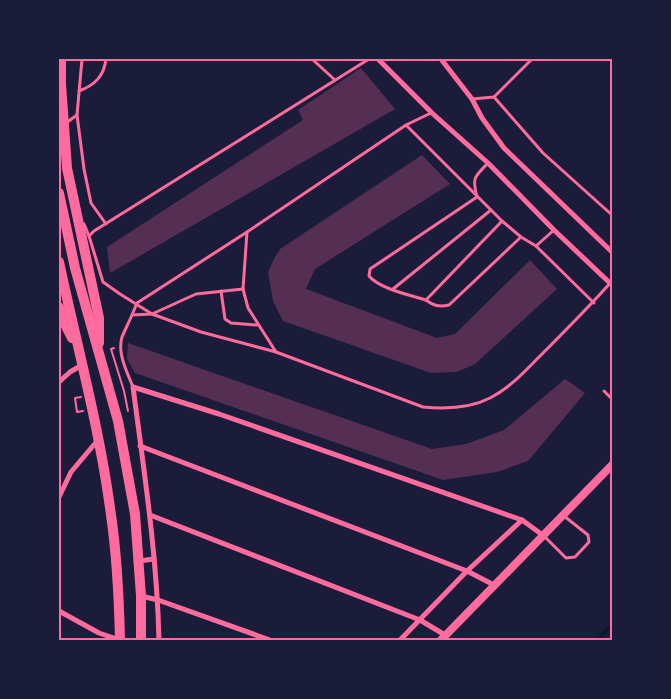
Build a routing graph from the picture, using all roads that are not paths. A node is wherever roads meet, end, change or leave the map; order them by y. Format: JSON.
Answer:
{"nodes":[{"id":1,"x":62,"y":59,"type":"edge"},
{"id":2,"x":82,"y":59,"type":"edge"},
{"id":3,"x":106,"y":59,"type":"edge"},
{"id":4,"x":312,"y":59,"type":"edge"},
{"id":5,"x":369,"y":59,"type":"edge"},
{"id":6,"x":378,"y":59,"type":"edge"},
{"id":7,"x":441,"y":59,"type":"edge"},
{"id":8,"x":532,"y":59,"type":"edge"},
{"id":9,"x":335,"y":80,"type":"junction"},
{"id":10,"x":79,"y":91,"type":"junction"},
{"id":11,"x":494,"y":97,"type":"junction"},
{"id":12,"x":472,"y":99,"type":"junction"},
{"id":13,"x":432,"y":113,"type":"junction"},
{"id":14,"x":77,"y":115,"type":"junction"},
{"id":15,"x":63,"y":124,"type":"junction"},
{"id":16,"x":406,"y":125,"type":"junction"},
{"id":17,"x":488,"y":163,"type":"junction"},
{"id":18,"x":59,"y":193,"type":"edge"},
{"id":19,"x":478,"y":197,"type":"junction"},
{"id":20,"x":75,"y":209,"type":"junction"},
{"id":21,"x":491,"y":210,"type":"junction"},
{"id":22,"x":612,"y":215,"type":"edge"},
{"id":23,"x":502,"y":221,"type":"junction"},
{"id":24,"x":106,"y":224,"type":"junction"},
{"id":25,"x":554,"y":230,"type":"junction"},
{"id":26,"x":247,"y":232,"type":"junction"},
{"id":27,"x":89,"y":236,"type":"junction"},
{"id":28,"x":520,"y":237,"type":"junction"},
{"id":29,"x":536,"y":246,"type":"junction"},
{"id":30,"x":612,"y":252,"type":"edge"},
{"id":31,"x":59,"y":262,"type":"edge"},
{"id":32,"x":612,"y":283,"type":"edge"},
{"id":33,"x":243,"y":289,"type":"junction"},
{"id":34,"x":392,"y":290,"type":"junction"},
{"id":35,"x":221,"y":291,"type":"junction"},
{"id":36,"x":426,"y":300,"type":"junction"},
{"id":37,"x":137,"y":303,"type":"junction"},
{"id":38,"x":594,"y":303,"type":"junction"},
{"id":39,"x":59,"y":307,"type":"edge"},
{"id":40,"x":152,"y":314,"type":"junction"},
{"id":41,"x":132,"y":315,"type":"junction"},
{"id":42,"x":258,"y":325,"type":"junction"},
{"id":43,"x":77,"y":348,"type":"junction"},
{"id":44,"x":276,"y":352,"type":"junction"},
{"id":45,"x":98,"y":354,"type":"junction"},
{"id":46,"x":82,"y":365,"type":"junction"},
{"id":47,"x":59,"y":382,"type":"edge"},
{"id":48,"x":133,"y":387,"type":"junction"},
{"id":49,"x":604,"y":391,"type":"dead end"},
{"id":50,"x":612,"y":399,"type":"edge"},
{"id":51,"x":98,"y":440,"type":"junction"},
{"id":52,"x":140,"y":446,"type":"junction"},
{"id":53,"x":612,"y":465,"type":"edge"},
{"id":54,"x":59,"y":497,"type":"edge"},
{"id":55,"x":150,"y":515,"type":"junction"},
{"id":56,"x":564,"y":515,"type":"junction"},
{"id":57,"x":522,"y":520,"type":"junction"},
{"id":58,"x":544,"y":536,"type":"junction"},
{"id":59,"x":154,"y":559,"type":"junction"},
{"id":60,"x":138,"y":561,"type":"junction"},
{"id":61,"x":467,"y":571,"type":"junction"},
{"id":62,"x":494,"y":585,"type":"junction"},
{"id":63,"x":141,"y":596,"type":"junction"},
{"id":64,"x":158,"y":600,"type":"junction"},
{"id":65,"x":59,"y":611,"type":"edge"},
{"id":66,"x":420,"y":620,"type":"junction"},
{"id":67,"x":443,"y":638,"type":"edge"},
{"id":68,"x":120,"y":640,"type":"edge"},
{"id":69,"x":141,"y":640,"type":"edge"},
{"id":70,"x":160,"y":640,"type":"edge"},
{"id":71,"x":270,"y":640,"type":"edge"},
{"id":72,"x":400,"y":640,"type":"edge"}],
"edges":[{"from":1,"to":15,"type":"main road"},
{"from":2,"to":10,"type":"lane"},
{"from":3,"to":10,"type":"lane"},
{"from":4,"to":9,"type":"lane"},
{"from":5,"to":9,"type":"lane"},
{"from":6,"to":13,"type":"street"},
{"from":7,"to":12,"type":"street"},
{"from":8,"to":11,"type":"lane"},
{"from":9,"to":24,"type":"lane"},
{"from":10,"to":14,"type":"lane"},
{"from":11,"to":12,"type":"lane"},
{"from":11,"to":22,"type":"lane"},
{"from":12,"to":30,"type":"street"},
{"from":13,"to":16,"type":"lane"},
{"from":13,"to":17,"type":"street"},
{"from":14,"to":15,"type":"lane"},
{"from":14,"to":24,"type":"lane"},
{"from":15,"to":20,"type":"main road"},
{"from":16,"to":19,"type":"lane"},
{"from":16,"to":26,"type":"lane"},
{"from":17,"to":19,"type":"lane"},
{"from":17,"to":25,"type":"street"},
{"from":18,"to":45,"type":"main road"},
{"from":19,"to":21,"type":"lane"},
{"from":19,"to":34,"type":"lane"},
{"from":20,"to":27,"type":"lane"},
{"from":20,"to":45,"type":"main road"},
{"from":21,"to":23,"type":"lane"},
{"from":21,"to":34,"type":"lane"},
{"from":23,"to":28,"type":"lane"},
{"from":23,"to":36,"type":"lane"},
{"from":24,"to":27,"type":"lane"},
{"from":25,"to":29,"type":"lane"},
{"from":25,"to":32,"type":"street"},
{"from":26,"to":33,"type":"lane"},
{"from":26,"to":37,"type":"lane"},
{"from":27,"to":37,"type":"lane"},
{"from":28,"to":29,"type":"lane"},
{"from":28,"to":36,"type":"lane"},
{"from":29,"to":38,"type":"lane"},
{"from":31,"to":43,"type":"main road"},
{"from":32,"to":38,"type":"lane"},
{"from":33,"to":35,"type":"lane"},
{"from":33,"to":42,"type":"lane"},
{"from":34,"to":36,"type":"lane"},
{"from":35,"to":40,"type":"lane"},
{"from":35,"to":42,"type":"lane"},
{"from":37,"to":40,"type":"lane"},
{"from":37,"to":41,"type":"lane"},
{"from":38,"to":44,"type":"lane"},
{"from":39,"to":43,"type":"main road"},
{"from":40,"to":41,"type":"lane"},
{"from":40,"to":44,"type":"lane"},
{"from":41,"to":48,"type":"lane"},
{"from":42,"to":44,"type":"lane"},
{"from":43,"to":46,"type":"main road"},
{"from":45,"to":60,"type":"main road"},
{"from":46,"to":47,"type":"street"},
{"from":46,"to":51,"type":"main road"},
{"from":48,"to":52,"type":"street"},
{"from":48,"to":57,"type":"street"},
{"from":49,"to":50,"type":"lane"},
{"from":51,"to":54,"type":"street"},
{"from":51,"to":68,"type":"main road"},
{"from":52,"to":55,"type":"street"},
{"from":52,"to":61,"type":"street"},
{"from":53,"to":56,"type":"street"},
{"from":55,"to":59,"type":"street"},
{"from":55,"to":66,"type":"street"},
{"from":56,"to":58,"type":"street"},
{"from":56,"to":58,"type":"lane"},
{"from":57,"to":58,"type":"street"},
{"from":57,"to":61,"type":"street"},
{"from":58,"to":62,"type":"street"},
{"from":59,"to":60,"type":"street"},
{"from":59,"to":64,"type":"street"},
{"from":60,"to":63,"type":"main road"},
{"from":61,"to":62,"type":"street"},
{"from":61,"to":66,"type":"street"},
{"from":62,"to":67,"type":"street"},
{"from":63,"to":64,"type":"street"},
{"from":63,"to":69,"type":"main road"},
{"from":64,"to":70,"type":"street"},
{"from":64,"to":71,"type":"street"},
{"from":65,"to":68,"type":"street"},
{"from":66,"to":67,"type":"street"},
{"from":66,"to":72,"type":"street"}]}
